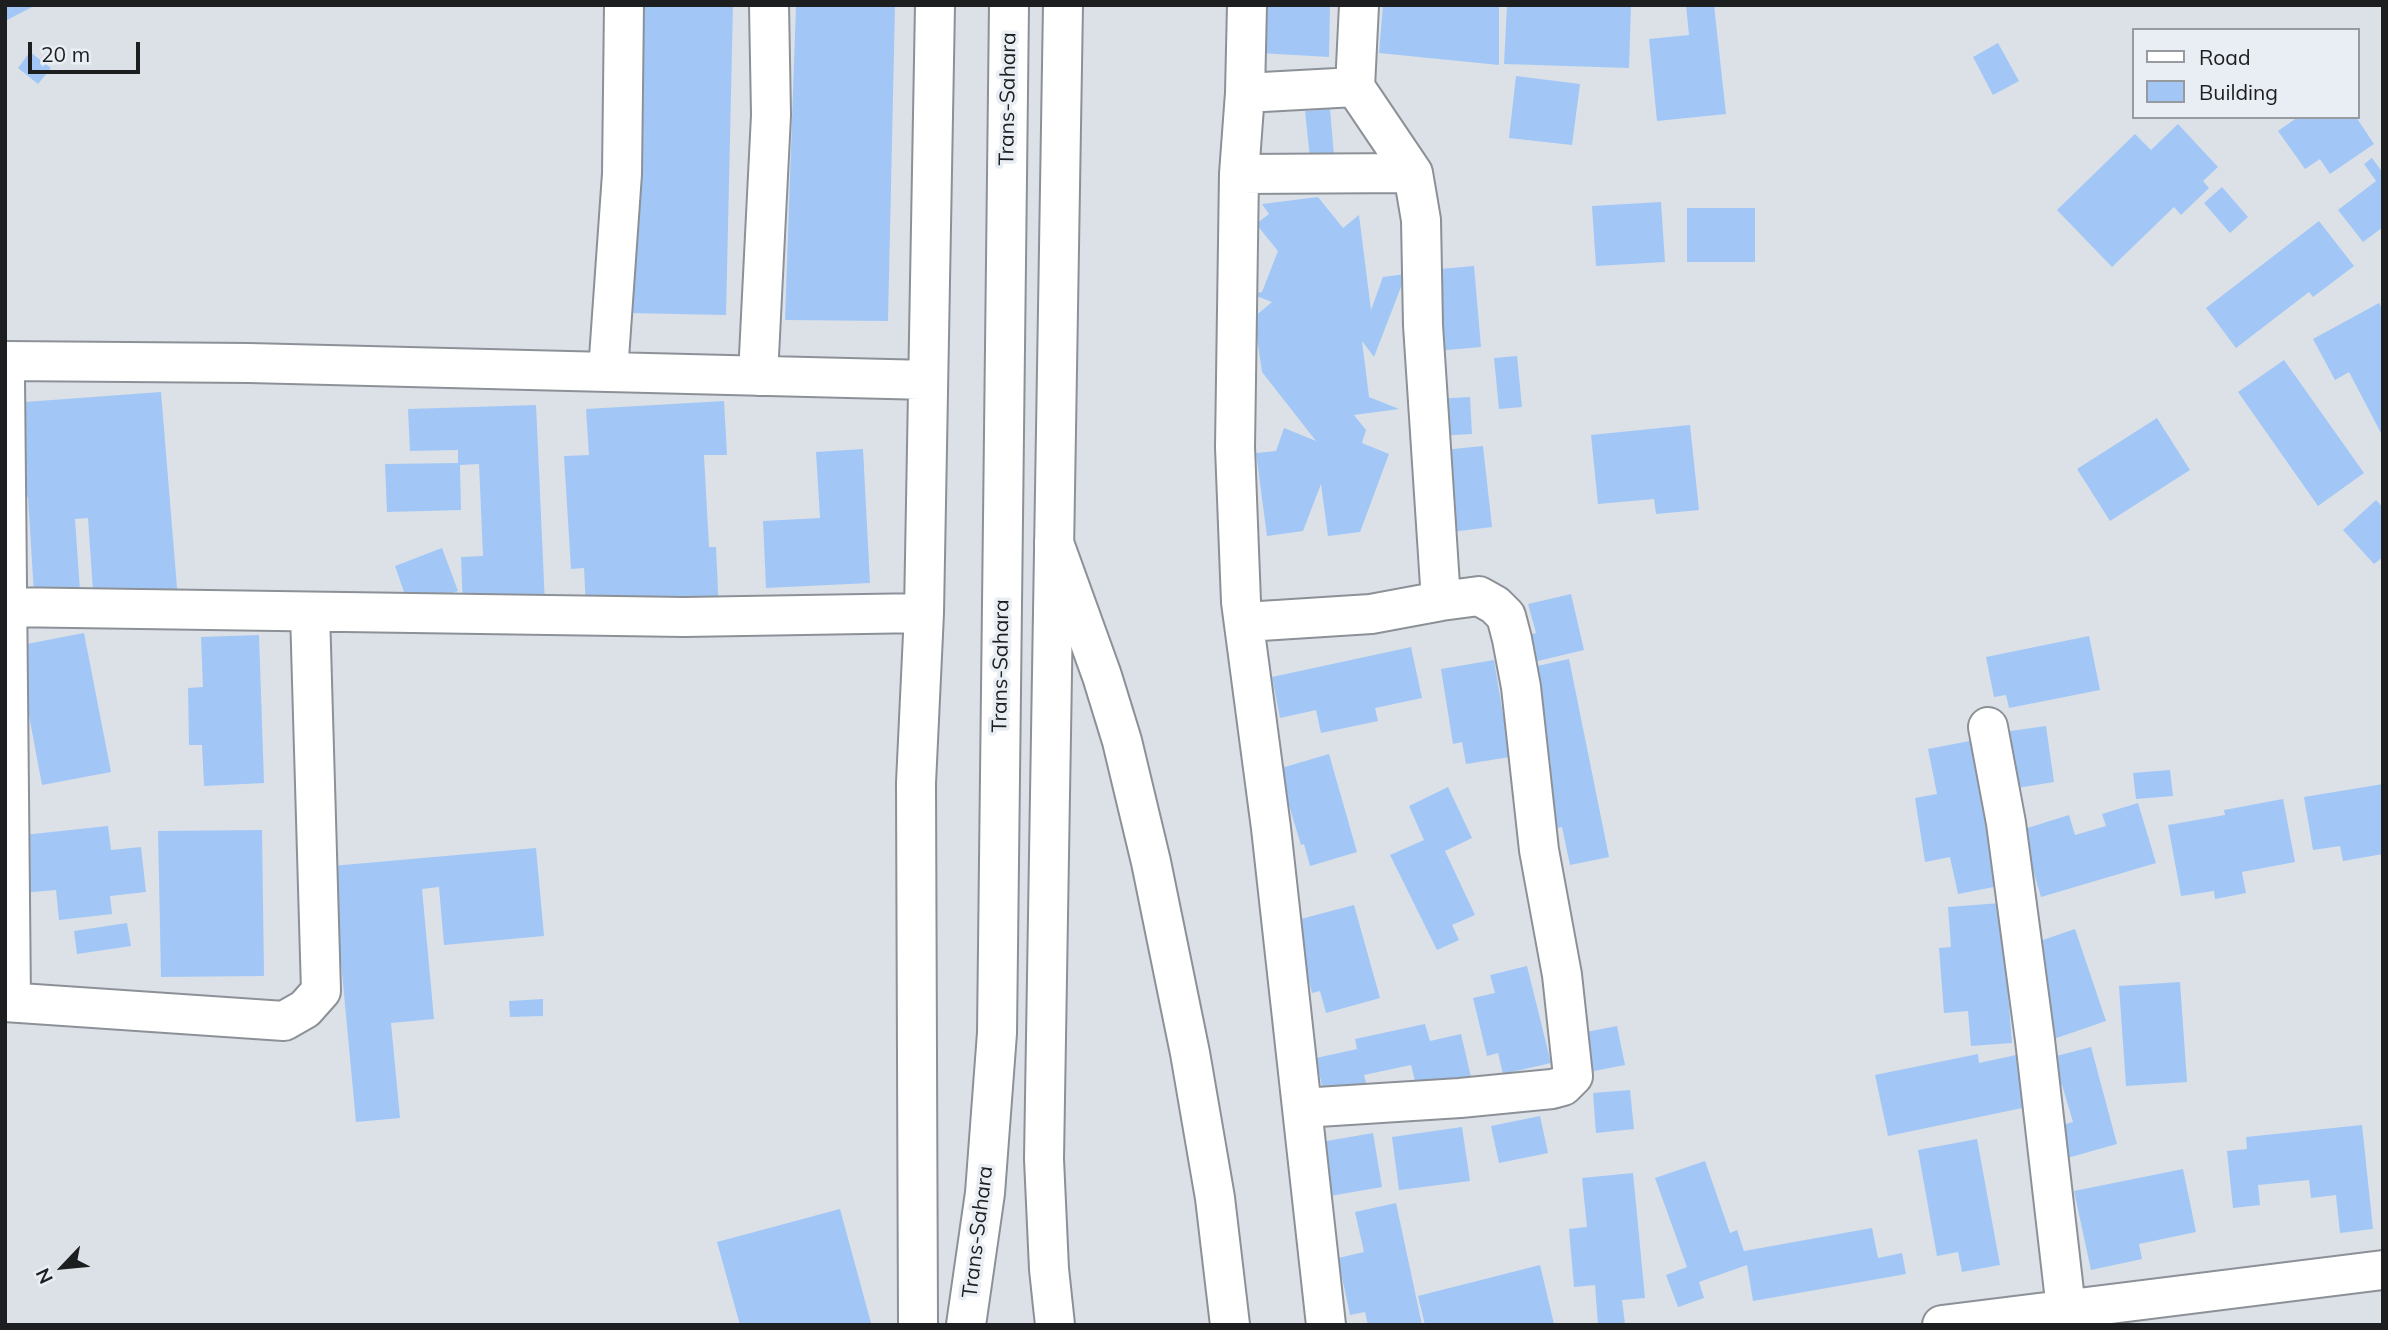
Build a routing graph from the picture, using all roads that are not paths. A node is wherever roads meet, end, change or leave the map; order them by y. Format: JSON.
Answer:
{"nodes":[{"id":1,"x":624,"y":5,"type":"edge"},
{"id":2,"x":769,"y":5,"type":"edge"},
{"id":3,"x":935,"y":5,"type":"edge"},
{"id":4,"x":1009,"y":5,"type":"edge"},
{"id":5,"x":1063,"y":5,"type":"edge"},
{"id":6,"x":1247,"y":5,"type":"edge"},
{"id":7,"x":1359,"y":5,"type":"edge"},
{"id":8,"x":1355,"y":86,"type":"junction"},
{"id":9,"x":1245,"y":93,"type":"junction"},
{"id":10,"x":1413,"y":173,"type":"junction"},
{"id":11,"x":1239,"y":174,"type":"junction"},
{"id":12,"x":5,"y":361,"type":"edge"},
{"id":13,"x":608,"y":372,"type":"junction"},
{"id":14,"x":758,"y":376,"type":"junction"},
{"id":15,"x":5,"y":379,"type":"edge"},
{"id":16,"x":928,"y":380,"type":"junction"},
{"id":17,"x":1054,"y":541,"type":"junction"},
{"id":18,"x":1441,"y":601,"type":"junction"},
{"id":19,"x":7,"y":607,"type":"edge"},
{"id":20,"x":310,"y":611,"type":"junction"},
{"id":21,"x":924,"y":613,"type":"junction"},
{"id":22,"x":1245,"y":622,"type":"junction"},
{"id":23,"x":1988,"y":727,"type":"dead end"},
{"id":24,"x":8,"y":1002,"type":"edge"},
{"id":25,"x":1302,"y":1108,"type":"junction"},
{"id":26,"x":2383,"y":1270,"type":"edge"},
{"id":27,"x":2066,"y":1309,"type":"junction"},
{"id":28,"x":918,"y":1325,"type":"edge"},
{"id":29,"x":966,"y":1325,"type":"edge"},
{"id":30,"x":1055,"y":1325,"type":"edge"},
{"id":31,"x":1230,"y":1325,"type":"edge"},
{"id":32,"x":1326,"y":1325,"type":"edge"},
{"id":33,"x":1942,"y":1325,"type":"edge"}],
"edges":[{"from":1,"to":13,"type":"main road"},
{"from":2,"to":14,"type":"main road"},
{"from":3,"to":16,"type":"main road"},
{"from":4,"to":29,"type":"main road","name":"Trans-Sahara"},
{"from":5,"to":17,"type":"main road"},
{"from":6,"to":9,"type":"main road"},
{"from":7,"to":8,"type":"main road"},
{"from":8,"to":9,"type":"main road"},
{"from":8,"to":10,"type":"main road"},
{"from":9,"to":11,"type":"main road"},
{"from":10,"to":11,"type":"main road"},
{"from":10,"to":18,"type":"main road"},
{"from":11,"to":22,"type":"main road"},
{"from":12,"to":13,"type":"main road"},
{"from":13,"to":14,"type":"main road"},
{"from":14,"to":16,"type":"main road"},
{"from":15,"to":19,"type":"main road"},
{"from":16,"to":21,"type":"main road"},
{"from":17,"to":30,"type":"main road"},
{"from":17,"to":31,"type":"main road"},
{"from":18,"to":22,"type":"main road"},
{"from":18,"to":25,"type":"main road"},
{"from":19,"to":20,"type":"main road"},
{"from":19,"to":24,"type":"main road"},
{"from":20,"to":21,"type":"main road"},
{"from":20,"to":24,"type":"main road"},
{"from":21,"to":28,"type":"main road"},
{"from":22,"to":25,"type":"main road"},
{"from":23,"to":27,"type":"main road"},
{"from":25,"to":32,"type":"main road"},
{"from":26,"to":27,"type":"main road"},
{"from":27,"to":33,"type":"main road"}]}
